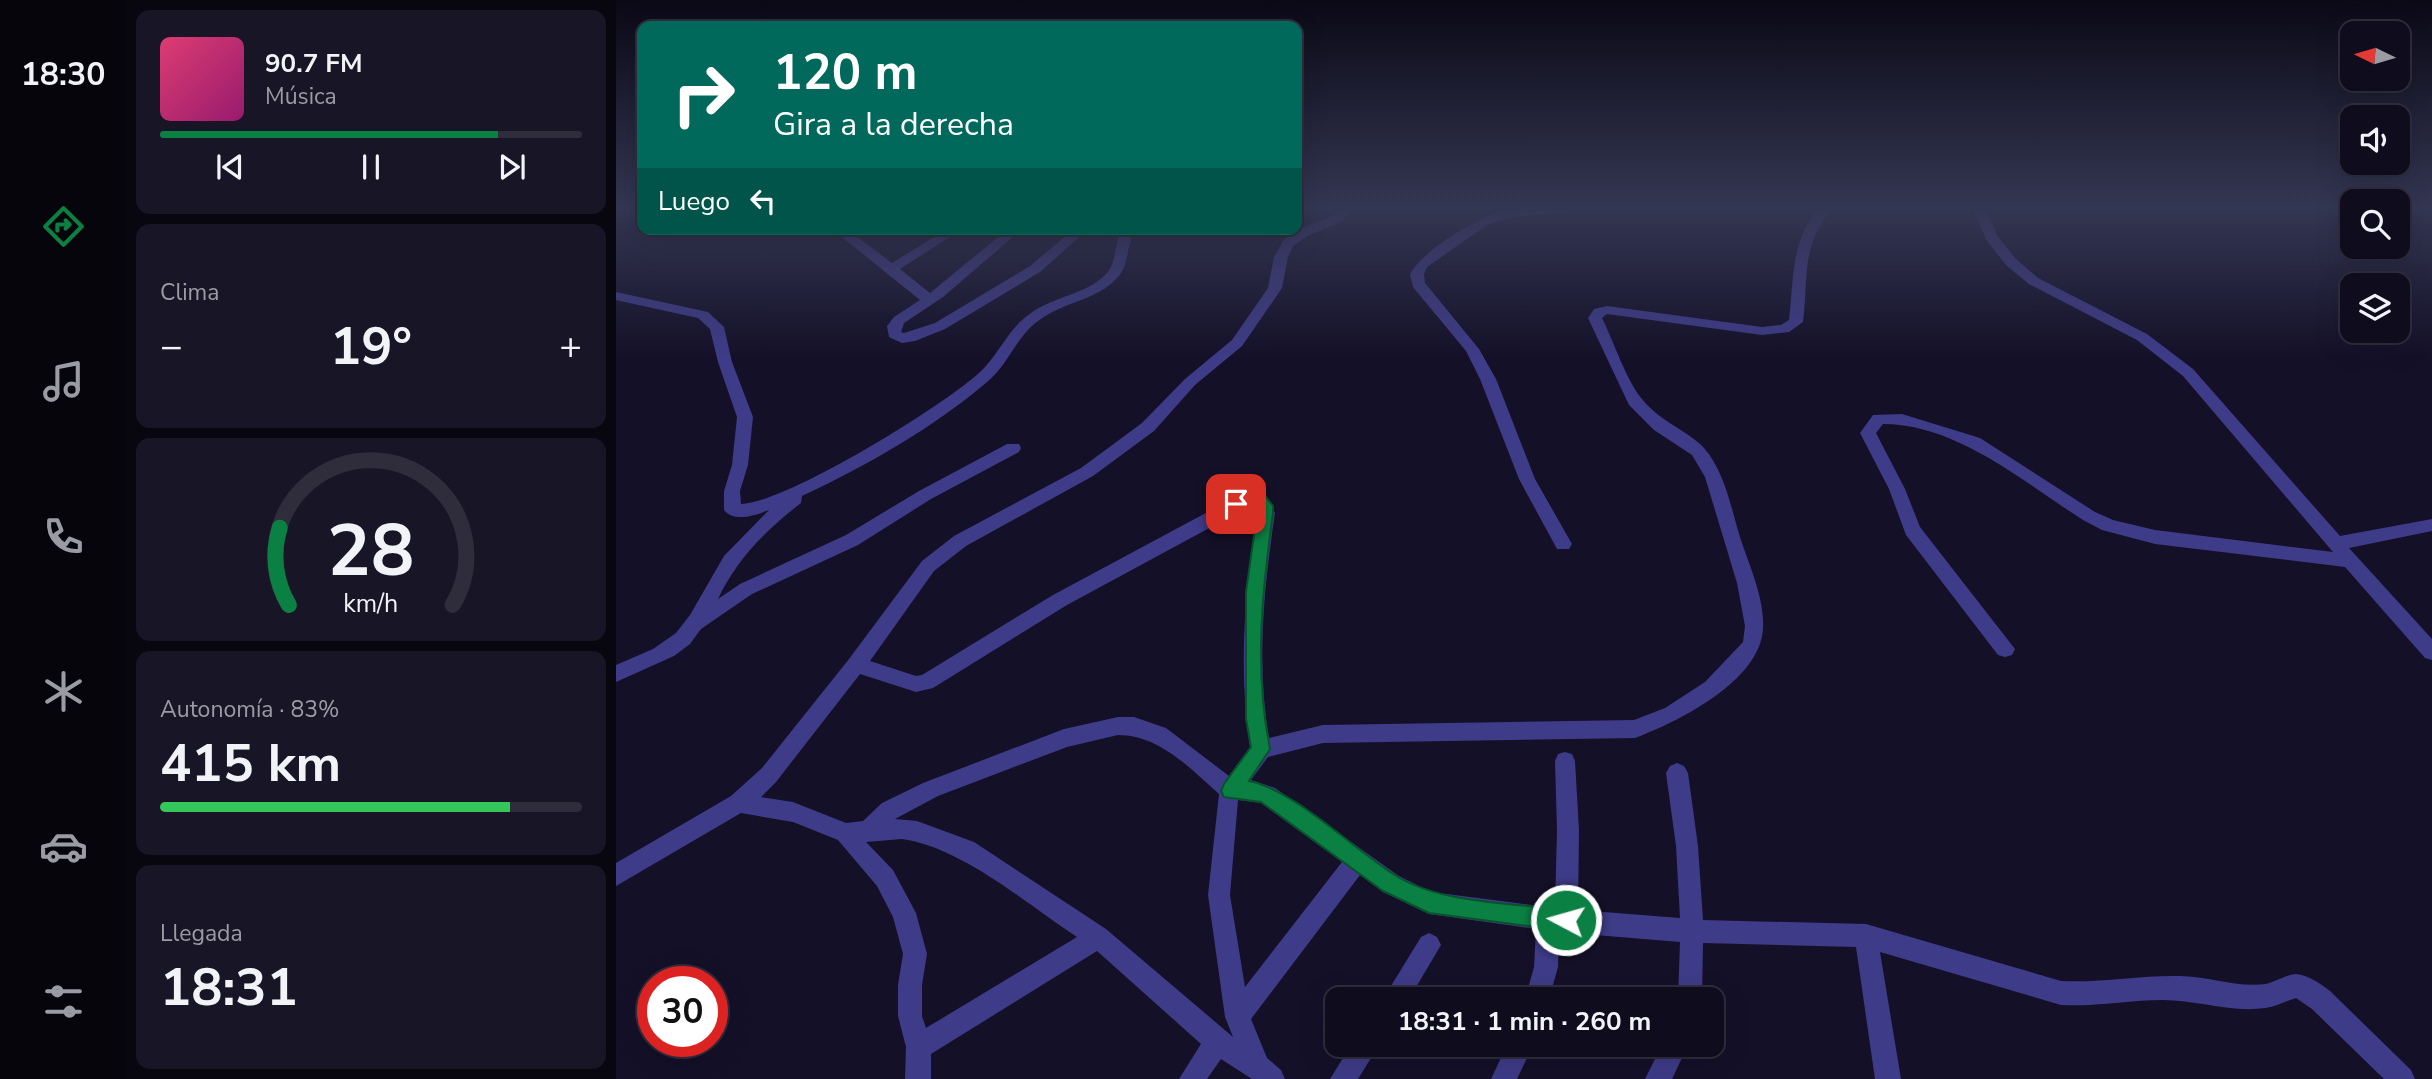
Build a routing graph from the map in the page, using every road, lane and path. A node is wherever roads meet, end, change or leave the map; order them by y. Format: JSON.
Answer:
{"nodes":[{"id":1,"x":876,"y":257,"type":"edge"},
{"id":2,"x":910,"y":257,"type":"edge"},
{"id":3,"x":981,"y":257,"type":"edge"},
{"id":4,"x":1047,"y":257,"type":"edge"},
{"id":5,"x":1119,"y":257,"type":"edge"},
{"id":6,"x":1281,"y":257,"type":"edge"},
{"id":7,"x":1433,"y":257,"type":"edge"},
{"id":8,"x":1801,"y":257,"type":"edge"},
{"id":9,"x":2005,"y":257,"type":"edge"},
{"id":10,"x":891,"y":269,"type":"junction"},
{"id":11,"x":616,"y":296,"type":"edge"},
{"id":12,"x":929,"y":300,"type":"junction"},
{"id":13,"x":1013,"y":448,"type":"dead end"},
{"id":14,"x":814,"y":484,"type":"junction"},
{"id":15,"x":2432,"y":525,"type":"edge"},
{"id":16,"x":1563,"y":544,"type":"dead end"},
{"id":17,"x":2334,"y":544,"type":"junction"},
{"id":18,"x":2349,"y":561,"type":"junction"},
{"id":19,"x":696,"y":623,"type":"junction"},
{"id":20,"x":2005,"y":649,"type":"dead end"},
{"id":21,"x":2432,"y":652,"type":"edge"},
{"id":22,"x":856,"y":665,"type":"junction"},
{"id":23,"x":616,"y":674,"type":"edge"},
{"id":24,"x":1261,"y":749,"type":"junction"},
{"id":25,"x":1565,"y":761,"type":"dead end"},
{"id":26,"x":1677,"y":773,"type":"dead end"},
{"id":27,"x":1231,"y":791,"type":"junction"},
{"id":28,"x":738,"y":803,"type":"junction"},
{"id":29,"x":858,"y":831,"type":"junction"},
{"id":30,"x":1359,"y":859,"type":"junction"},
{"id":31,"x":616,"y":875,"type":"edge"},
{"id":32,"x":1557,"y":920,"type":"junction"},
{"id":33,"x":1692,"y":931,"type":"junction"},
{"id":34,"x":1866,"y":936,"type":"junction"},
{"id":35,"x":1098,"y":937,"type":"junction"},
{"id":36,"x":1429,"y":945,"type":"dead end"},
{"id":37,"x":1403,"y":987,"type":"edge"},
{"id":38,"x":1540,"y":987,"type":"edge"},
{"id":39,"x":1690,"y":987,"type":"edge"},
{"id":40,"x":1237,"y":1017,"type":"junction"},
{"id":41,"x":1219,"y":1042,"type":"junction"},
{"id":42,"x":919,"y":1046,"type":"junction"},
{"id":43,"x":1358,"y":1057,"type":"edge"},
{"id":44,"x":1514,"y":1057,"type":"edge"},
{"id":45,"x":1669,"y":1057,"type":"edge"},
{"id":46,"x":1265,"y":1073,"type":"edge"},
{"id":47,"x":918,"y":1079,"type":"edge"},
{"id":48,"x":1192,"y":1079,"type":"edge"},
{"id":49,"x":1343,"y":1079,"type":"edge"},
{"id":50,"x":1504,"y":1079,"type":"edge"},
{"id":51,"x":1658,"y":1079,"type":"edge"},
{"id":52,"x":1888,"y":1079,"type":"edge"},
{"id":53,"x":2402,"y":1079,"type":"edge"}],
"edges":[{"from":1,"to":10,"type":"street"},
{"from":2,"to":10,"type":"street"},
{"from":3,"to":12,"type":"street"},
{"from":4,"to":12,"type":"street"},
{"from":5,"to":14,"type":"street"},
{"from":6,"to":22,"type":"street"},
{"from":7,"to":16,"type":"street"},
{"from":8,"to":24,"type":"street"},
{"from":9,"to":17,"type":"street"},
{"from":10,"to":12,"type":"street"},
{"from":11,"to":14,"type":"street"},
{"from":13,"to":19,"type":"street"},
{"from":14,"to":19,"type":"street"},
{"from":15,"to":17,"type":"street"},
{"from":17,"to":18,"type":"street"},
{"from":18,"to":20,"type":"street"},
{"from":18,"to":21,"type":"street"},
{"from":19,"to":23,"type":"street"},
{"from":22,"to":24,"type":"street"},
{"from":22,"to":28,"type":"street"},
{"from":24,"to":27,"type":"street"},
{"from":25,"to":32,"type":"street"},
{"from":26,"to":33,"type":"street"},
{"from":27,"to":29,"type":"street"},
{"from":27,"to":30,"type":"street"},
{"from":27,"to":40,"type":"street"},
{"from":28,"to":29,"type":"street"},
{"from":28,"to":31,"type":"street"},
{"from":29,"to":35,"type":"street"},
{"from":29,"to":42,"type":"street"},
{"from":30,"to":32,"type":"street"},
{"from":30,"to":40,"type":"street"},
{"from":32,"to":33,"type":"street"},
{"from":32,"to":38,"type":"street"},
{"from":33,"to":34,"type":"street"},
{"from":33,"to":39,"type":"street"},
{"from":34,"to":52,"type":"street"},
{"from":34,"to":53,"type":"street"},
{"from":35,"to":41,"type":"street"},
{"from":35,"to":42,"type":"street"},
{"from":36,"to":37,"type":"street"},
{"from":40,"to":46,"type":"street"},
{"from":41,"to":46,"type":"street"},
{"from":41,"to":48,"type":"street"},
{"from":42,"to":47,"type":"street"},
{"from":43,"to":49,"type":"street"},
{"from":44,"to":50,"type":"street"},
{"from":45,"to":51,"type":"street"}]}
